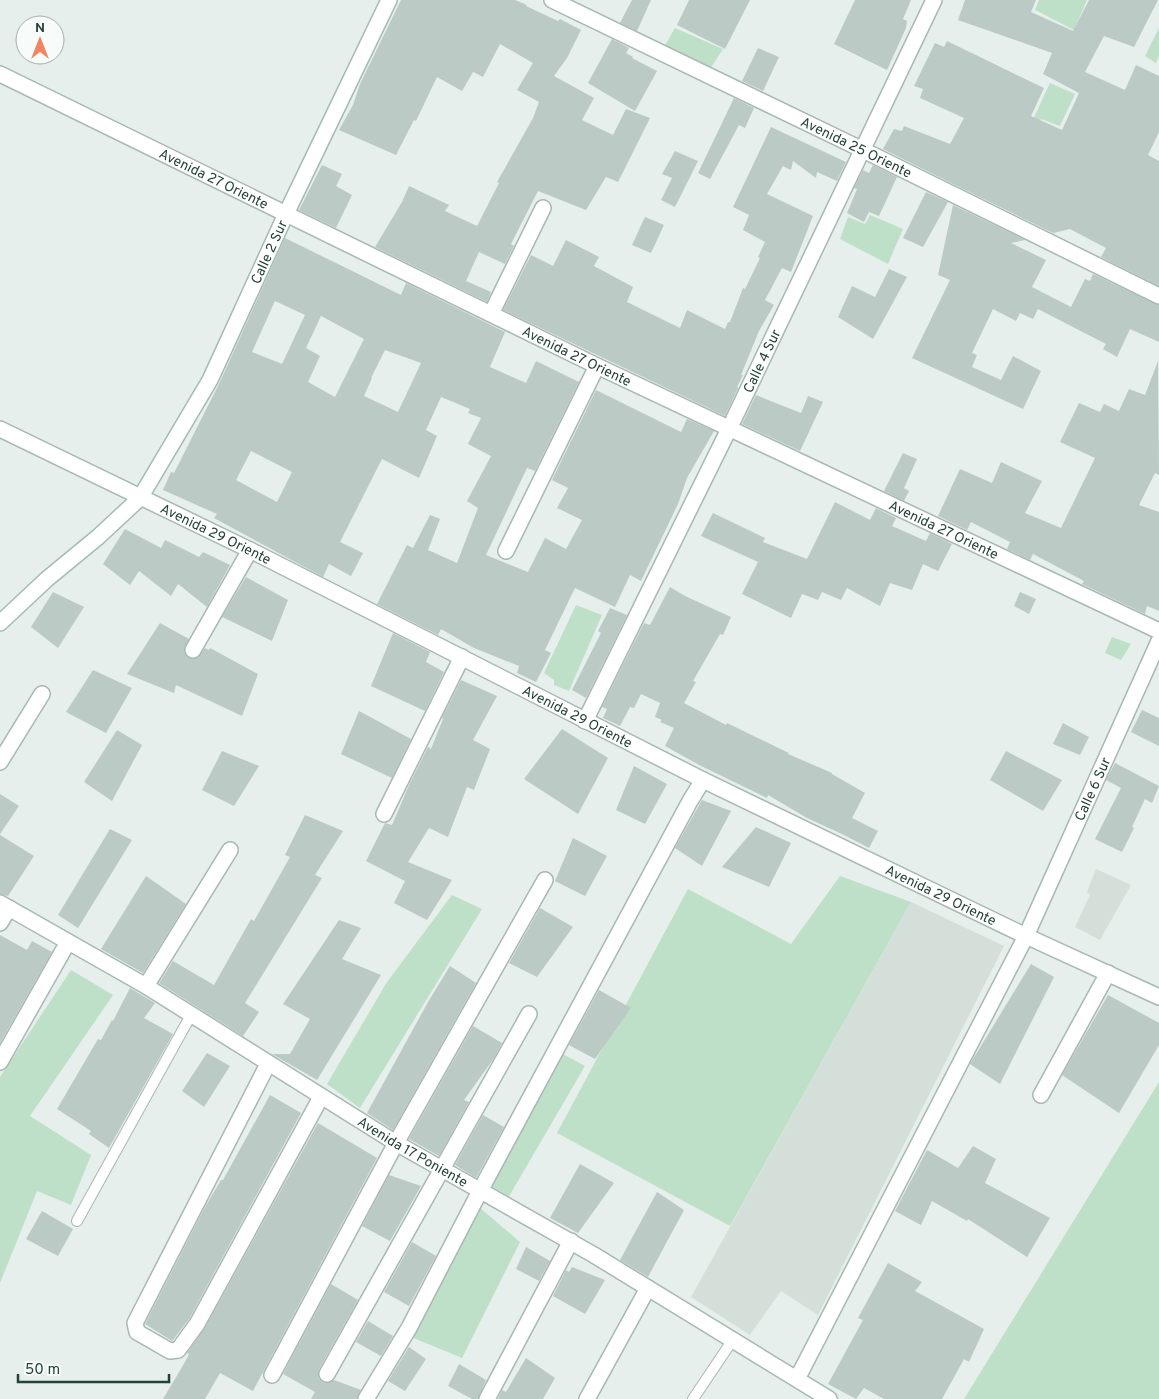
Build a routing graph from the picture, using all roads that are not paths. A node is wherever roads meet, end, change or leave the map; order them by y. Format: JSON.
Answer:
{"nodes":[{"id":1,"x":388,"y":0,"type":"edge"},
{"id":2,"x":552,"y":0,"type":"edge"},
{"id":3,"x":934,"y":0,"type":"edge"},
{"id":4,"x":0,"y":74,"type":"edge"},
{"id":5,"x":863,"y":150,"type":"junction"},
{"id":6,"x":543,"y":208,"type":"dead end"},
{"id":7,"x":286,"y":214,"type":"junction"},
{"id":8,"x":1159,"y":296,"type":"edge"},
{"id":9,"x":491,"y":314,"type":"junction"},
{"id":10,"x":597,"y":366,"type":"junction"},
{"id":11,"x":729,"y":429,"type":"junction"},
{"id":12,"x":0,"y":430,"type":"edge"},
{"id":13,"x":140,"y":498,"type":"junction"},
{"id":14,"x":250,"y":550,"type":"junction"},
{"id":15,"x":506,"y":551,"type":"dead end"},
{"id":16,"x":0,"y":623,"type":"edge"},
{"id":17,"x":1159,"y":631,"type":"edge"},
{"id":18,"x":1159,"y":641,"type":"edge"},
{"id":19,"x":193,"y":650,"type":"dead end"},
{"id":20,"x":462,"y":656,"type":"junction"},
{"id":21,"x":42,"y":694,"type":"dead end"},
{"id":22,"x":585,"y":721,"type":"junction"},
{"id":23,"x":0,"y":762,"type":"edge"},
{"id":24,"x":703,"y":780,"type":"junction"},
{"id":25,"x":384,"y":814,"type":"dead end"},
{"id":26,"x":230,"y":850,"type":"dead end"},
{"id":27,"x":545,"y":880,"type":"dead end"},
{"id":28,"x":5,"y":905,"type":"edge"},
{"id":29,"x":0,"y":923,"type":"edge"},
{"id":30,"x":1026,"y":936,"type":"junction"},
{"id":31,"x":68,"y":942,"type":"junction"},
{"id":32,"x":1108,"y":973,"type":"junction"},
{"id":33,"x":146,"y":986,"type":"junction"},
{"id":34,"x":1159,"y":997,"type":"edge"},
{"id":35,"x":529,"y":1014,"type":"dead end"},
{"id":36,"x":191,"y":1015,"type":"junction"},
{"id":37,"x":0,"y":1062,"type":"edge"},
{"id":38,"x":268,"y":1064,"type":"junction"},
{"id":39,"x":1041,"y":1095,"type":"dead end"},
{"id":40,"x":321,"y":1097,"type":"junction"},
{"id":41,"x":396,"y":1143,"type":"junction"},
{"id":42,"x":442,"y":1169,"type":"junction"},
{"id":43,"x":480,"y":1191,"type":"junction"},
{"id":44,"x":77,"y":1221,"type":"dead end"},
{"id":45,"x":571,"y":1241,"type":"junction"},
{"id":46,"x":648,"y":1288,"type":"junction"},
{"id":47,"x":732,"y":1341,"type":"junction"},
{"id":48,"x":327,"y":1374,"type":"dead end"},
{"id":49,"x":272,"y":1375,"type":"dead end"},
{"id":50,"x":797,"y":1379,"type":"junction"},
{"id":51,"x":366,"y":1399,"type":"edge"},
{"id":52,"x":487,"y":1399,"type":"edge"},
{"id":53,"x":587,"y":1399,"type":"edge"},
{"id":54,"x":693,"y":1399,"type":"edge"},
{"id":55,"x":829,"y":1399,"type":"edge"}],
"edges":[{"from":1,"to":7,"type":"street","name":"Calle 2 Sur"},
{"from":2,"to":5,"type":"street","name":"Avenida 25 Oriente"},
{"from":3,"to":5,"type":"street","name":"Calle 4 Sur"},
{"from":4,"to":7,"type":"street","name":"Avenida 27 Oriente"},
{"from":5,"to":8,"type":"street","name":"Avenida 25 Oriente"},
{"from":5,"to":11,"type":"street","name":"Calle 4 Sur"},
{"from":6,"to":9,"type":"street"},
{"from":7,"to":9,"type":"street","name":"Avenida 27 Oriente"},
{"from":7,"to":13,"type":"street","name":"Calle 2 Sur"},
{"from":9,"to":10,"type":"street","name":"Avenida 27 Oriente"},
{"from":10,"to":11,"type":"street","name":"Avenida 27 Oriente"},
{"from":10,"to":15,"type":"street"},
{"from":11,"to":17,"type":"street","name":"Avenida 27 Oriente"},
{"from":11,"to":22,"type":"street","name":"Calle 4 Sur"},
{"from":12,"to":13,"type":"street","name":"Avenida 29 Oriente"},
{"from":13,"to":14,"type":"street","name":"Avenida 29 Oriente"},
{"from":13,"to":16,"type":"street","name":"Calle 2 Sur"},
{"from":14,"to":19,"type":"street"},
{"from":14,"to":20,"type":"street","name":"Avenida 29 Oriente"},
{"from":18,"to":30,"type":"street","name":"Calle 6 Sur"},
{"from":20,"to":22,"type":"street","name":"Avenida 29 Oriente"},
{"from":20,"to":25,"type":"street"},
{"from":21,"to":23,"type":"street"},
{"from":22,"to":24,"type":"street","name":"Avenida 29 Oriente"},
{"from":24,"to":30,"type":"street","name":"Avenida 29 Oriente"},
{"from":24,"to":43,"type":"street"},
{"from":26,"to":33,"type":"street"},
{"from":27,"to":41,"type":"street"},
{"from":28,"to":29,"type":"street"},
{"from":28,"to":31,"type":"street","name":"Avenida 17 Poniente"},
{"from":30,"to":32,"type":"street","name":"Avenida 29 Oriente"},
{"from":30,"to":50,"type":"street","name":"Calle 6 Sur"},
{"from":31,"to":33,"type":"street","name":"Avenida 17 Poniente"},
{"from":31,"to":37,"type":"street"},
{"from":32,"to":34,"type":"street","name":"Avenida 29 Oriente"},
{"from":32,"to":39,"type":"street"},
{"from":33,"to":36,"type":"street","name":"Avenida 17 Poniente"},
{"from":35,"to":42,"type":"street"},
{"from":36,"to":38,"type":"street","name":"Avenida 17 Poniente"},
{"from":36,"to":44,"type":"lane"},
{"from":38,"to":40,"type":"street","name":"Avenida 17 Poniente"},
{"from":38,"to":40,"type":"street"},
{"from":40,"to":41,"type":"street","name":"Avenida 17 Poniente"},
{"from":41,"to":42,"type":"street","name":"Avenida 17 Poniente"},
{"from":41,"to":49,"type":"street"},
{"from":42,"to":43,"type":"street","name":"Avenida 17 Poniente"},
{"from":42,"to":48,"type":"street"},
{"from":43,"to":45,"type":"street","name":"Avenida 17 Poniente"},
{"from":43,"to":51,"type":"street"},
{"from":45,"to":46,"type":"street","name":"Avenida 17 Poniente"},
{"from":45,"to":52,"type":"street"},
{"from":46,"to":47,"type":"street","name":"Avenida 17 Poniente"},
{"from":46,"to":53,"type":"street"},
{"from":47,"to":50,"type":"street","name":"Avenida 17 Poniente"},
{"from":47,"to":54,"type":"lane"},
{"from":50,"to":55,"type":"street","name":"Avenida 17 Poniente"}]}
